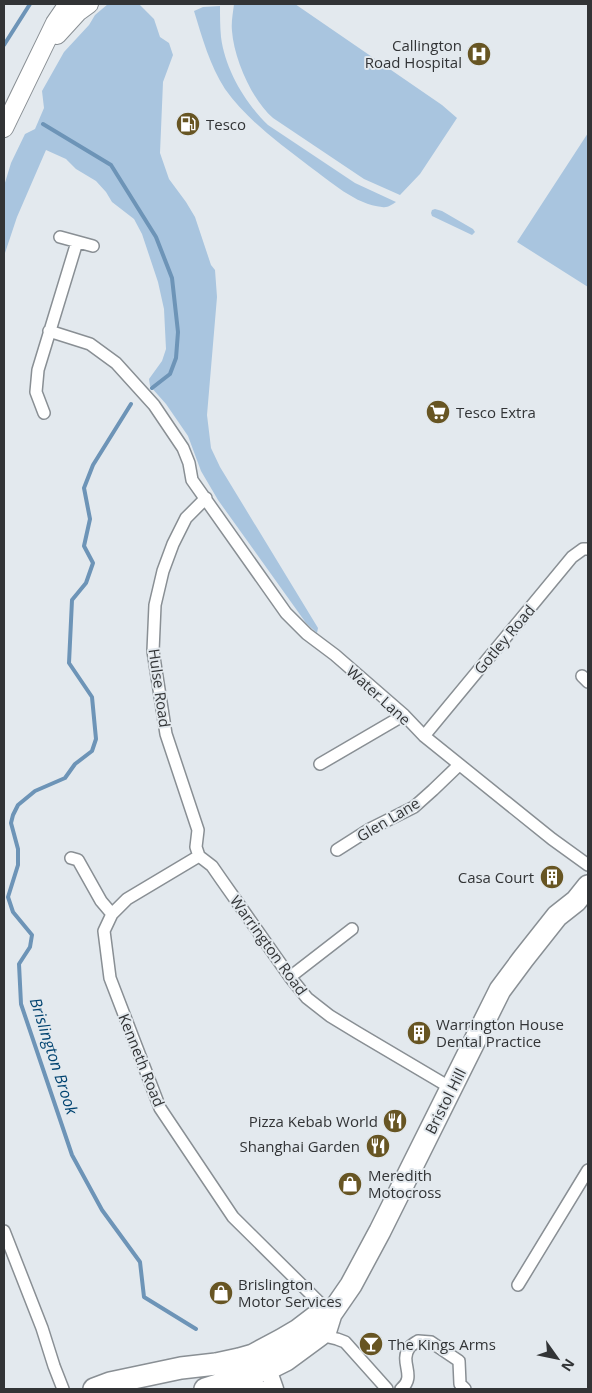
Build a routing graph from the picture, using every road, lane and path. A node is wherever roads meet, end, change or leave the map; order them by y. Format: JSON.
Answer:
{"nodes":[{"id":1,"x":68,"y":4,"type":"edge"},
{"id":2,"x":89,"y":4,"type":"edge"},
{"id":3,"x":37,"y":60,"type":"junction"},
{"id":4,"x":4,"y":128,"type":"edge"},
{"id":5,"x":60,"y":237,"type":"dead end"},
{"id":6,"x":77,"y":242,"type":"junction"},
{"id":7,"x":93,"y":246,"type":"dead end"},
{"id":8,"x":49,"y":331,"type":"junction"},
{"id":9,"x":44,"y":413,"type":"dead end"},
{"id":10,"x":206,"y":498,"type":"junction"},
{"id":11,"x":588,"y":549,"type":"edge"},
{"id":12,"x":404,"y":715,"type":"junction"},
{"id":13,"x":424,"y":736,"type":"junction"},
{"id":14,"x":320,"y":764,"type":"dead end"},
{"id":15,"x":459,"y":765,"type":"junction"},
{"id":16,"x":337,"y":850,"type":"dead end"},
{"id":17,"x":199,"y":856,"type":"junction"},
{"id":18,"x":71,"y":858,"type":"dead end"},
{"id":19,"x":586,"y":865,"type":"edge"},
{"id":20,"x":584,"y":895,"type":"edge"},
{"id":21,"x":112,"y":914,"type":"junction"},
{"id":22,"x":352,"y":929,"type":"dead end"},
{"id":23,"x":290,"y":977,"type":"junction"},
{"id":24,"x":451,"y":1088,"type":"junction"},
{"id":25,"x":588,"y":1170,"type":"edge"},
{"id":26,"x":4,"y":1231,"type":"edge"},
{"id":27,"x":518,"y":1285,"type":"dead end"},
{"id":28,"x":331,"y":1314,"type":"junction"},
{"id":29,"x":320,"y":1336,"type":"junction"},
{"id":30,"x":260,"y":1362,"type":"junction"},
{"id":31,"x":239,"y":1378,"type":"junction"},
{"id":32,"x":166,"y":1380,"type":"edge"},
{"id":33,"x":63,"y":1389,"type":"edge"},
{"id":34,"x":94,"y":1389,"type":"edge"},
{"id":35,"x":205,"y":1389,"type":"edge"},
{"id":36,"x":260,"y":1389,"type":"edge"},
{"id":37,"x":275,"y":1389,"type":"edge"},
{"id":38,"x":387,"y":1389,"type":"edge"},
{"id":39,"x":401,"y":1389,"type":"edge"},
{"id":40,"x":465,"y":1389,"type":"edge"}],
"edges":[{"from":1,"to":3,"type":"main road"},
{"from":2,"to":3,"type":"main road"},
{"from":3,"to":4,"type":"main road"},
{"from":5,"to":6,"type":"street"},
{"from":6,"to":7,"type":"street"},
{"from":6,"to":8,"type":"street"},
{"from":8,"to":9,"type":"street"},
{"from":8,"to":10,"type":"street","name":"Water Lane"},
{"from":10,"to":12,"type":"street","name":"Water Lane"},
{"from":10,"to":17,"type":"street","name":"Hulse Road"},
{"from":11,"to":13,"type":"street","name":"Gotley Road"},
{"from":12,"to":13,"type":"street","name":"Water Lane"},
{"from":12,"to":14,"type":"street"},
{"from":13,"to":15,"type":"street","name":"Water Lane"},
{"from":15,"to":16,"type":"street","name":"Glen Lane"},
{"from":15,"to":19,"type":"street","name":"Water Lane"},
{"from":17,"to":21,"type":"street","name":"Kenneth Road"},
{"from":17,"to":23,"type":"street","name":"Warrington Road"},
{"from":18,"to":21,"type":"street"},
{"from":20,"to":24,"type":"highway","name":"Bristol Hill"},
{"from":21,"to":28,"type":"street","name":"Kenneth Road"},
{"from":22,"to":23,"type":"street"},
{"from":23,"to":24,"type":"street","name":"Warrington Road"},
{"from":24,"to":28,"type":"highway","name":"Bristol Hill"},
{"from":25,"to":27,"type":"street"},
{"from":26,"to":33,"type":"street"},
{"from":28,"to":29,"type":"highway","name":"Bristol Hill"},
{"from":28,"to":30,"type":"highway"},
{"from":29,"to":30,"type":"highway"},
{"from":29,"to":38,"type":"street"},
{"from":30,"to":31,"type":"highway"},
{"from":30,"to":32,"type":"highway"},
{"from":30,"to":37,"type":"street"},
{"from":31,"to":35,"type":"highway"},
{"from":31,"to":36,"type":"street"},
{"from":32,"to":34,"type":"highway"},
{"from":39,"to":40,"type":"street"}]}
